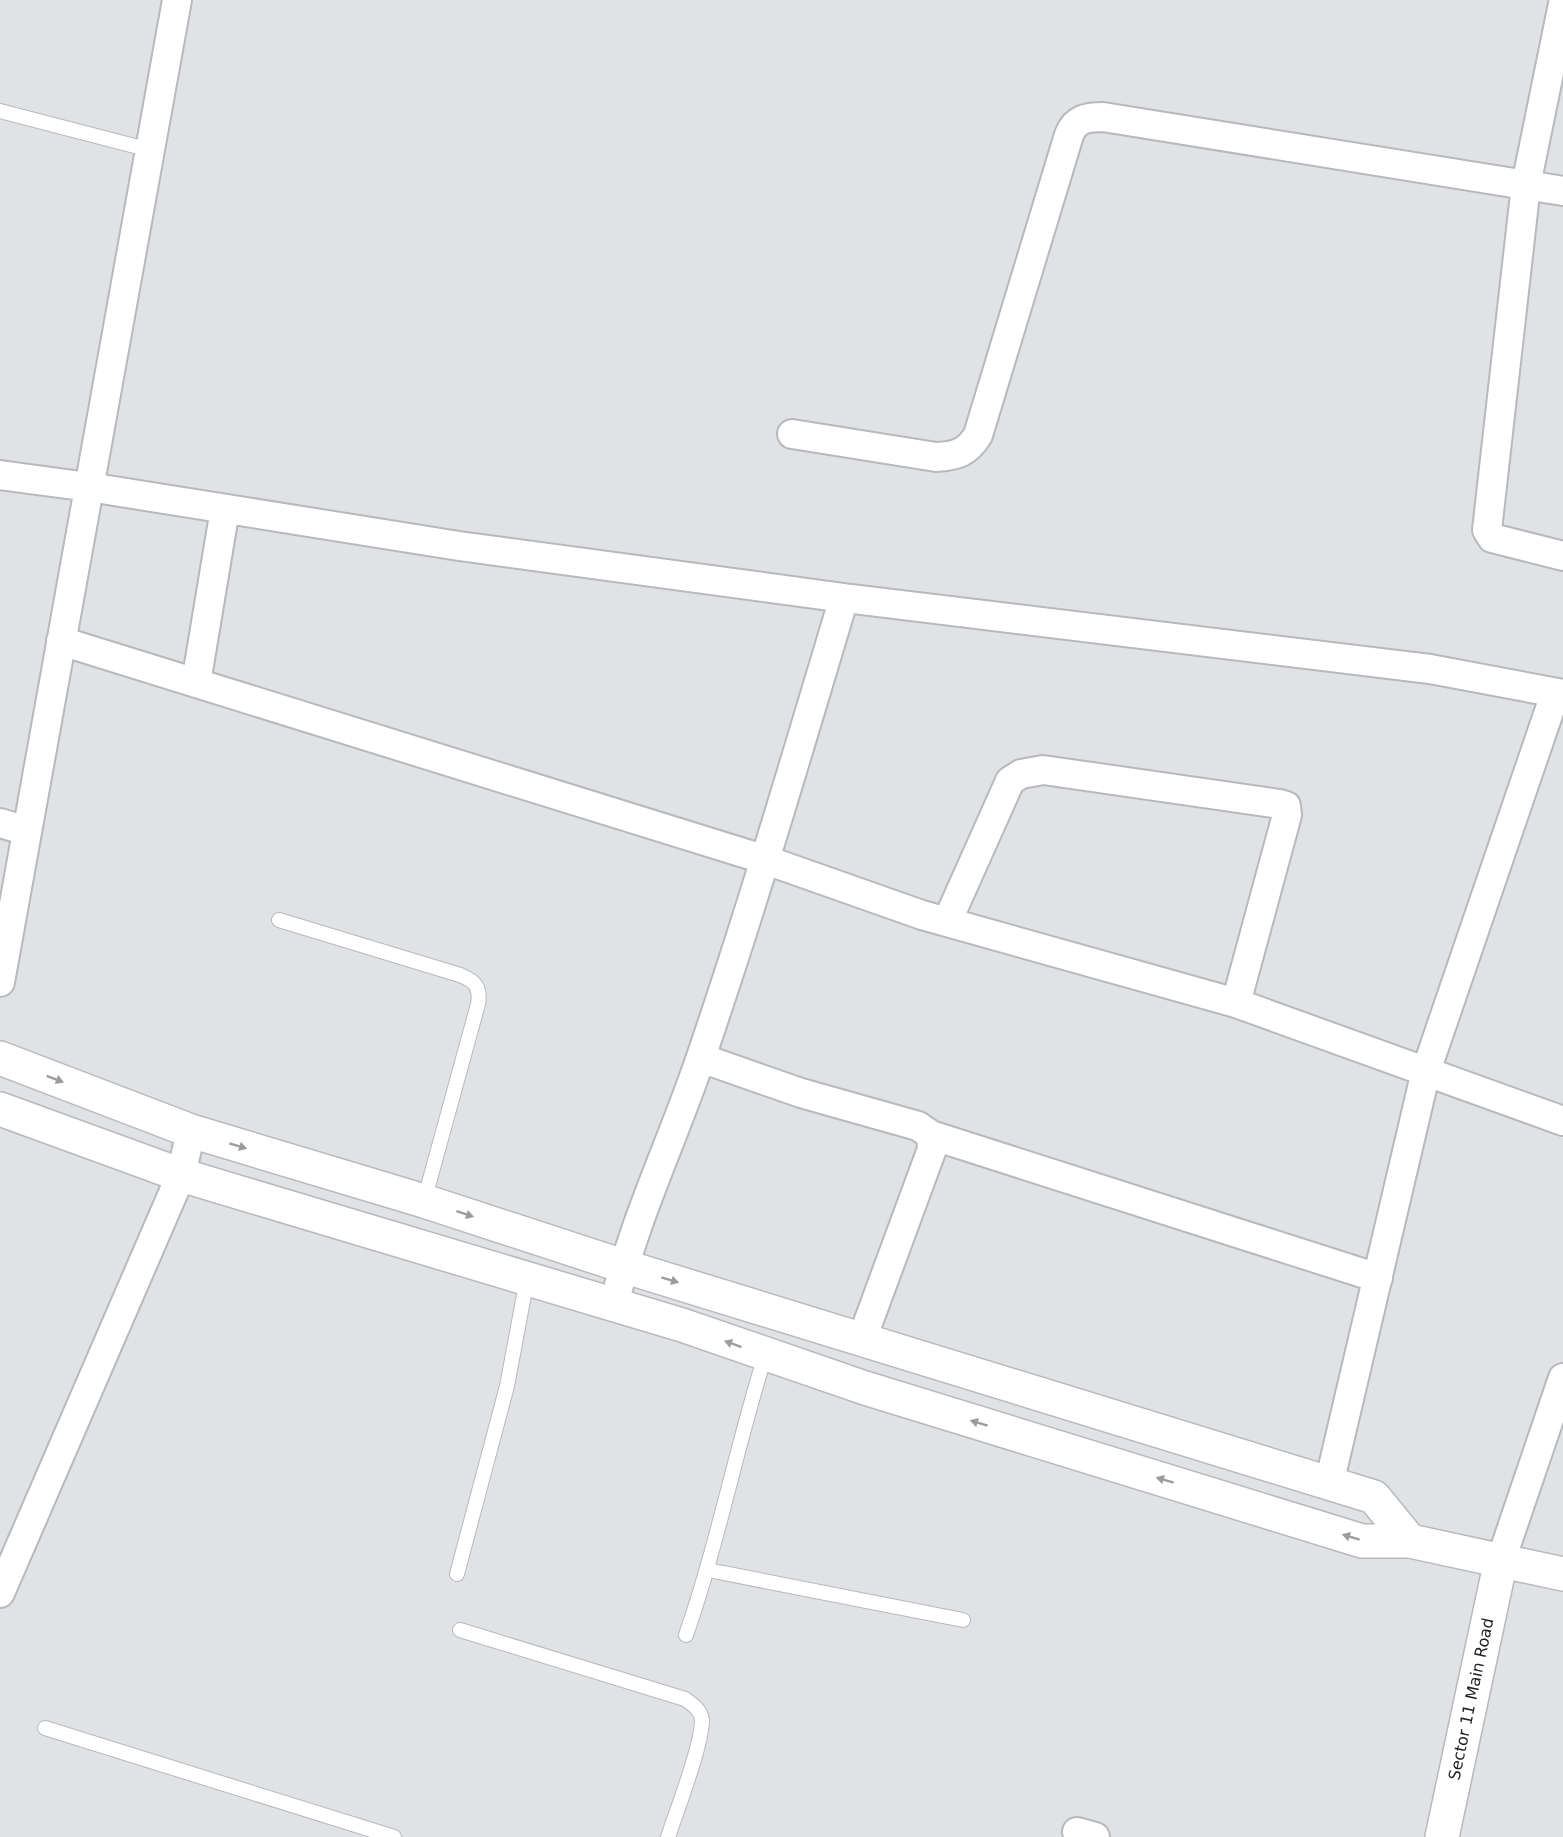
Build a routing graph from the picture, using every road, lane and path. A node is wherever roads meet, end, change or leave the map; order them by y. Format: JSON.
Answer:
{"nodes":[{"id":1,"x":177,"y":0,"type":"edge"},
{"id":2,"x":1563,"y":4,"type":"edge"},
{"id":3,"x":0,"y":111,"type":"edge"},
{"id":4,"x":150,"y":150,"type":"junction"},
{"id":5,"x":1526,"y":185,"type":"junction"},
{"id":6,"x":1563,"y":191,"type":"edge"},
{"id":7,"x":792,"y":434,"type":"dead end"},
{"id":8,"x":0,"y":475,"type":"edge"},
{"id":9,"x":89,"y":486,"type":"junction"},
{"id":10,"x":225,"y":509,"type":"junction"},
{"id":11,"x":1563,"y":556,"type":"edge"},
{"id":12,"x":844,"y":598,"type":"junction"},
{"id":13,"x":61,"y":641,"type":"junction"},
{"id":14,"x":196,"y":683,"type":"junction"},
{"id":15,"x":0,"y":823,"type":"edge"},
{"id":16,"x":27,"y":831,"type":"junction"},
{"id":17,"x":766,"y":860,"type":"junction"},
{"id":18,"x":279,"y":920,"type":"dead end"},
{"id":19,"x":947,"y":922,"type":"junction"},
{"id":20,"x":0,"y":982,"type":"edge"},
{"id":21,"x":1236,"y":1003,"type":"junction"},
{"id":22,"x":0,"y":1058,"type":"edge"},
{"id":23,"x":701,"y":1058,"type":"junction"},
{"id":24,"x":1426,"y":1071,"type":"junction"},
{"id":25,"x":0,"y":1109,"type":"edge"},
{"id":26,"x":1563,"y":1121,"type":"edge"},
{"id":27,"x":190,"y":1131,"type":"junction"},
{"id":28,"x":931,"y":1135,"type":"junction"},
{"id":29,"x":181,"y":1175,"type":"junction"},
{"id":30,"x":424,"y":1201,"type":"junction"},
{"id":31,"x":623,"y":1266,"type":"junction"},
{"id":32,"x":1378,"y":1278,"type":"junction"},
{"id":33,"x":527,"y":1279,"type":"junction"},
{"id":34,"x":614,"y":1305,"type":"junction"},
{"id":35,"x":862,"y":1339,"type":"junction"},
{"id":36,"x":765,"y":1356,"type":"junction"},
{"id":37,"x":1563,"y":1378,"type":"edge"},
{"id":38,"x":1329,"y":1484,"type":"junction"},
{"id":39,"x":1410,"y":1541,"type":"junction"},
{"id":40,"x":1501,"y":1560,"type":"junction"},
{"id":41,"x":708,"y":1570,"type":"junction"},
{"id":42,"x":1563,"y":1574,"type":"edge"},
{"id":43,"x":458,"y":1575,"type":"dead end"},
{"id":44,"x":0,"y":1593,"type":"edge"},
{"id":45,"x":963,"y":1620,"type":"dead end"},
{"id":46,"x":460,"y":1630,"type":"dead end"},
{"id":47,"x":686,"y":1635,"type":"dead end"},
{"id":48,"x":45,"y":1728,"type":"dead end"},
{"id":49,"x":394,"y":1837,"type":"edge"},
{"id":50,"x":669,"y":1837,"type":"edge"},
{"id":51,"x":1442,"y":1837,"type":"edge"}],
"edges":[{"from":1,"to":4,"type":"street"},
{"from":2,"to":5,"type":"street"},
{"from":3,"to":4,"type":"lane"},
{"from":4,"to":9,"type":"street"},
{"from":5,"to":6,"type":"street"},
{"from":5,"to":7,"type":"street"},
{"from":5,"to":11,"type":"street"},
{"from":8,"to":9,"type":"street"},
{"from":9,"to":10,"type":"street"},
{"from":9,"to":13,"type":"street"},
{"from":10,"to":12,"type":"street"},
{"from":10,"to":14,"type":"street"},
{"from":12,"to":17,"type":"street"},
{"from":12,"to":24,"type":"street"},
{"from":13,"to":14,"type":"street"},
{"from":13,"to":16,"type":"street"},
{"from":14,"to":17,"type":"street"},
{"from":15,"to":16,"type":"street"},
{"from":16,"to":20,"type":"street"},
{"from":17,"to":19,"type":"street"},
{"from":17,"to":23,"type":"street"},
{"from":18,"to":30,"type":"lane"},
{"from":19,"to":21,"type":"street"},
{"from":19,"to":21,"type":"street"},
{"from":21,"to":24,"type":"street"},
{"from":22,"to":27,"type":"street","one_way":true},
{"from":23,"to":28,"type":"street"},
{"from":23,"to":31,"type":"street"},
{"from":24,"to":26,"type":"street"},
{"from":24,"to":32,"type":"street"},
{"from":25,"to":29,"type":"street"},
{"from":27,"to":29,"type":"street"},
{"from":27,"to":30,"type":"street","one_way":true},
{"from":28,"to":32,"type":"street"},
{"from":28,"to":35,"type":"street"},
{"from":29,"to":33,"type":"street"},
{"from":29,"to":44,"type":"street"},
{"from":30,"to":31,"type":"street","one_way":true},
{"from":31,"to":34,"type":"street"},
{"from":31,"to":35,"type":"street","one_way":true},
{"from":32,"to":38,"type":"street"},
{"from":33,"to":34,"type":"street"},
{"from":33,"to":43,"type":"lane"},
{"from":36,"to":34,"type":"street","one_way":true},
{"from":35,"to":38,"type":"street"},
{"from":39,"to":36,"type":"street","one_way":true},
{"from":36,"to":41,"type":"lane"},
{"from":37,"to":40,"type":"street"},
{"from":38,"to":39,"type":"street"},
{"from":39,"to":40,"type":"street"},
{"from":40,"to":42,"type":"street"},
{"from":40,"to":51,"type":"street","name":"Sector 11 Main Road"},
{"from":41,"to":45,"type":"lane"},
{"from":41,"to":47,"type":"lane"},
{"from":46,"to":50,"type":"lane"},
{"from":48,"to":49,"type":"lane"}]}
